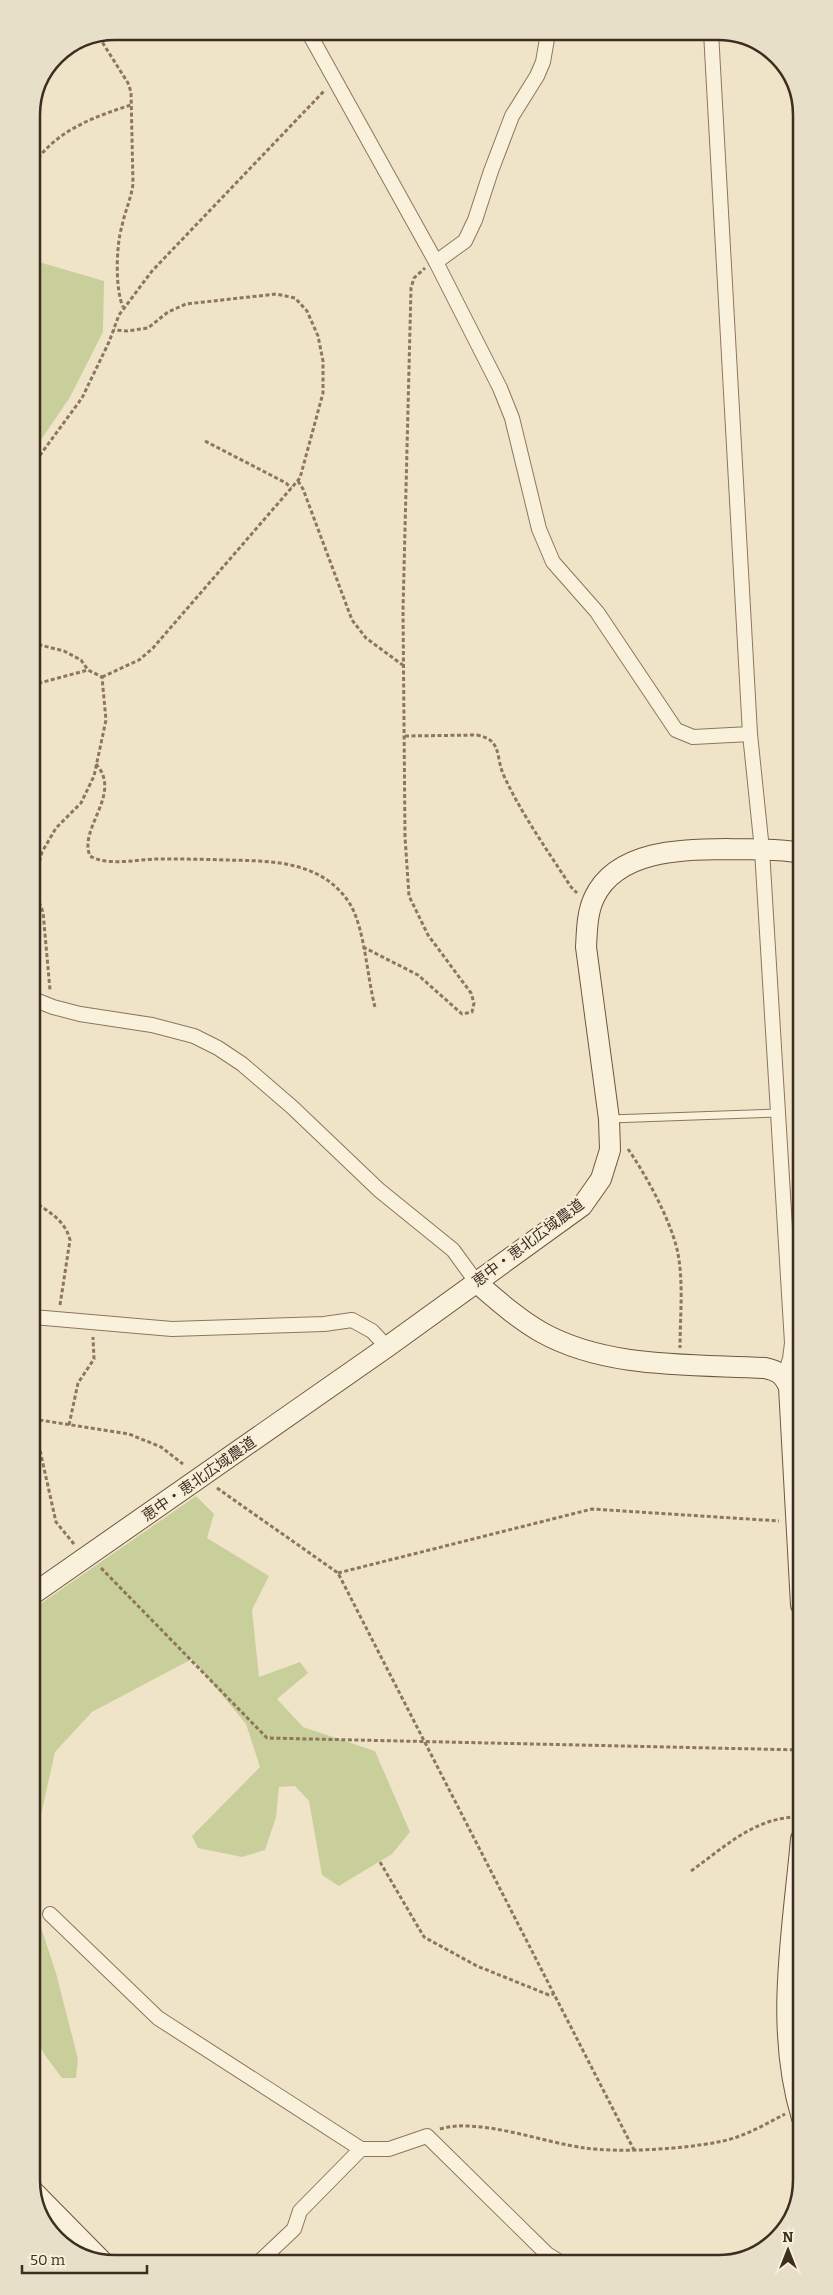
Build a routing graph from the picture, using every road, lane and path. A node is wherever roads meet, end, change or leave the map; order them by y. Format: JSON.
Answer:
{"nodes":[{"id":1,"x":313,"y":40,"type":"edge"},
{"id":2,"x":547,"y":40,"type":"edge"},
{"id":3,"x":711,"y":40,"type":"edge"},
{"id":4,"x":101,"y":41,"type":"edge"},
{"id":5,"x":335,"y":80,"type":"junction"},
{"id":6,"x":131,"y":106,"type":"junction"},
{"id":7,"x":40,"y":158,"type":"edge"},
{"id":8,"x":436,"y":262,"type":"junction"},
{"id":9,"x":123,"y":308,"type":"junction"},
{"id":10,"x":114,"y":330,"type":"junction"},
{"id":11,"x":205,"y":441,"type":"dead end"},
{"id":12,"x":40,"y":455,"type":"edge"},
{"id":13,"x":298,"y":481,"type":"junction"},
{"id":14,"x":291,"y":488,"type":"junction"},
{"id":15,"x":40,"y":645,"type":"edge"},
{"id":16,"x":404,"y":666,"type":"junction"},
{"id":17,"x":88,"y":670,"type":"junction"},
{"id":18,"x":102,"y":677,"type":"junction"},
{"id":19,"x":40,"y":683,"type":"edge"},
{"id":20,"x":750,"y":734,"type":"junction"},
{"id":21,"x":405,"y":736,"type":"junction"},
{"id":22,"x":96,"y":764,"type":"junction"},
{"id":23,"x":762,"y":850,"type":"junction"},
{"id":24,"x":793,"y":852,"type":"edge"},
{"id":25,"x":40,"y":859,"type":"edge"},
{"id":26,"x":40,"y":904,"type":"edge"},
{"id":27,"x":592,"y":904,"type":"junction"},
{"id":28,"x":363,"y":947,"type":"junction"},
{"id":29,"x":40,"y":1002,"type":"edge"},
{"id":30,"x":46,"y":1004,"type":"junction"},
{"id":31,"x":376,"y":1007,"type":"dead end"},
{"id":32,"x":779,"y":1113,"type":"junction"},
{"id":33,"x":609,"y":1119,"type":"junction"},
{"id":34,"x":610,"y":1142,"type":"junction"},
{"id":35,"x":40,"y":1206,"type":"edge"},
{"id":36,"x":477,"y":1283,"type":"junction"},
{"id":37,"x":40,"y":1318,"type":"edge"},
{"id":38,"x":58,"y":1319,"type":"junction"},
{"id":39,"x":96,"y":1321,"type":"junction"},
{"id":40,"x":386,"y":1347,"type":"junction"},
{"id":41,"x":680,"y":1363,"type":"junction"},
{"id":42,"x":792,"y":1377,"type":"edge"},
{"id":43,"x":40,"y":1420,"type":"edge"},
{"id":44,"x":69,"y":1425,"type":"junction"},
{"id":45,"x":40,"y":1450,"type":"edge"},
{"id":46,"x":183,"y":1464,"type":"dead end"},
{"id":47,"x":793,"y":1464,"type":"edge"},
{"id":48,"x":217,"y":1488,"type":"dead end"},
{"id":49,"x":793,"y":1522,"type":"edge"},
{"id":50,"x":88,"y":1555,"type":"junction"},
{"id":51,"x":338,"y":1573,"type":"junction"},
{"id":52,"x":40,"y":1589,"type":"edge"},
{"id":53,"x":425,"y":1742,"type":"junction"},
{"id":54,"x":793,"y":1750,"type":"edge"},
{"id":55,"x":793,"y":1817,"type":"edge"},
{"id":56,"x":380,"y":1862,"type":"dead end"},
{"id":57,"x":691,"y":1871,"type":"dead end"},
{"id":58,"x":50,"y":1914,"type":"dead end"},
{"id":59,"x":793,"y":1931,"type":"edge"},
{"id":60,"x":554,"y":1994,"type":"junction"},
{"id":61,"x":793,"y":2080,"type":"edge"},
{"id":62,"x":793,"y":2116,"type":"edge"},
{"id":63,"x":426,"y":2136,"type":"junction"},
{"id":64,"x":361,"y":2149,"type":"junction"},
{"id":65,"x":634,"y":2150,"type":"junction"},
{"id":66,"x":44,"y":2202,"type":"edge"},
{"id":67,"x":92,"y":2251,"type":"edge"},
{"id":68,"x":266,"y":2255,"type":"edge"},
{"id":69,"x":549,"y":2255,"type":"edge"}],
"edges":[{"from":1,"to":5,"type":"street"},
{"from":2,"to":8,"type":"street"},
{"from":3,"to":20,"type":"street"},
{"from":4,"to":6,"type":"path"},
{"from":5,"to":8,"type":"street"},
{"from":5,"to":9,"type":"path"},
{"from":6,"to":7,"type":"path"},
{"from":6,"to":9,"type":"path"},
{"from":8,"to":16,"type":"path"},
{"from":8,"to":20,"type":"street"},
{"from":9,"to":10,"type":"path"},
{"from":10,"to":12,"type":"path"},
{"from":10,"to":13,"type":"path"},
{"from":11,"to":14,"type":"path"},
{"from":13,"to":14,"type":"path"},
{"from":13,"to":16,"type":"path"},
{"from":14,"to":18,"type":"path"},
{"from":15,"to":17,"type":"path"},
{"from":16,"to":21,"type":"path"},
{"from":17,"to":18,"type":"path"},
{"from":17,"to":19,"type":"path"},
{"from":18,"to":22,"type":"path"},
{"from":20,"to":23,"type":"street"},
{"from":21,"to":27,"type":"path"},
{"from":21,"to":28,"type":"path"},
{"from":22,"to":25,"type":"path"},
{"from":22,"to":28,"type":"path"},
{"from":23,"to":24,"type":"street","name":"恵中・恵北広域農道"},
{"from":23,"to":27,"type":"street","name":"恵中・恵北広域農道"},
{"from":23,"to":32,"type":"street"},
{"from":26,"to":30,"type":"path"},
{"from":27,"to":33,"type":"street","name":"恵中・恵北広域農道"},
{"from":28,"to":31,"type":"path"},
{"from":29,"to":30,"type":"street"},
{"from":30,"to":36,"type":"street"},
{"from":32,"to":33,"type":"lane"},
{"from":32,"to":42,"type":"street"},
{"from":33,"to":34,"type":"street","name":"恵中・恵北広域農道"},
{"from":34,"to":36,"type":"street","name":"恵中・恵北広域農道"},
{"from":34,"to":41,"type":"path"},
{"from":35,"to":38,"type":"path"},
{"from":36,"to":40,"type":"street","name":"恵中・恵北広域農道"},
{"from":36,"to":41,"type":"street"},
{"from":37,"to":38,"type":"street"},
{"from":38,"to":39,"type":"street"},
{"from":39,"to":40,"type":"street"},
{"from":39,"to":44,"type":"path"},
{"from":40,"to":50,"type":"street","name":"恵中・恵北広域農道"},
{"from":41,"to":42,"type":"street"},
{"from":42,"to":47,"type":"street"},
{"from":43,"to":44,"type":"path"},
{"from":44,"to":46,"type":"path"},
{"from":45,"to":50,"type":"path"},
{"from":48,"to":51,"type":"path"},
{"from":49,"to":51,"type":"path"},
{"from":50,"to":52,"type":"street","name":"恵中・恵北広域農道"},
{"from":50,"to":53,"type":"path"},
{"from":51,"to":53,"type":"path"},
{"from":53,"to":54,"type":"path"},
{"from":53,"to":60,"type":"path"},
{"from":55,"to":57,"type":"path"},
{"from":56,"to":60,"type":"path"},
{"from":58,"to":64,"type":"street"},
{"from":59,"to":61,"type":"street"},
{"from":60,"to":65,"type":"path"},
{"from":62,"to":65,"type":"path"},
{"from":63,"to":64,"type":"street"},
{"from":63,"to":65,"type":"path"},
{"from":63,"to":69,"type":"street"},
{"from":64,"to":68,"type":"street"},
{"from":66,"to":67,"type":"street"}]}
